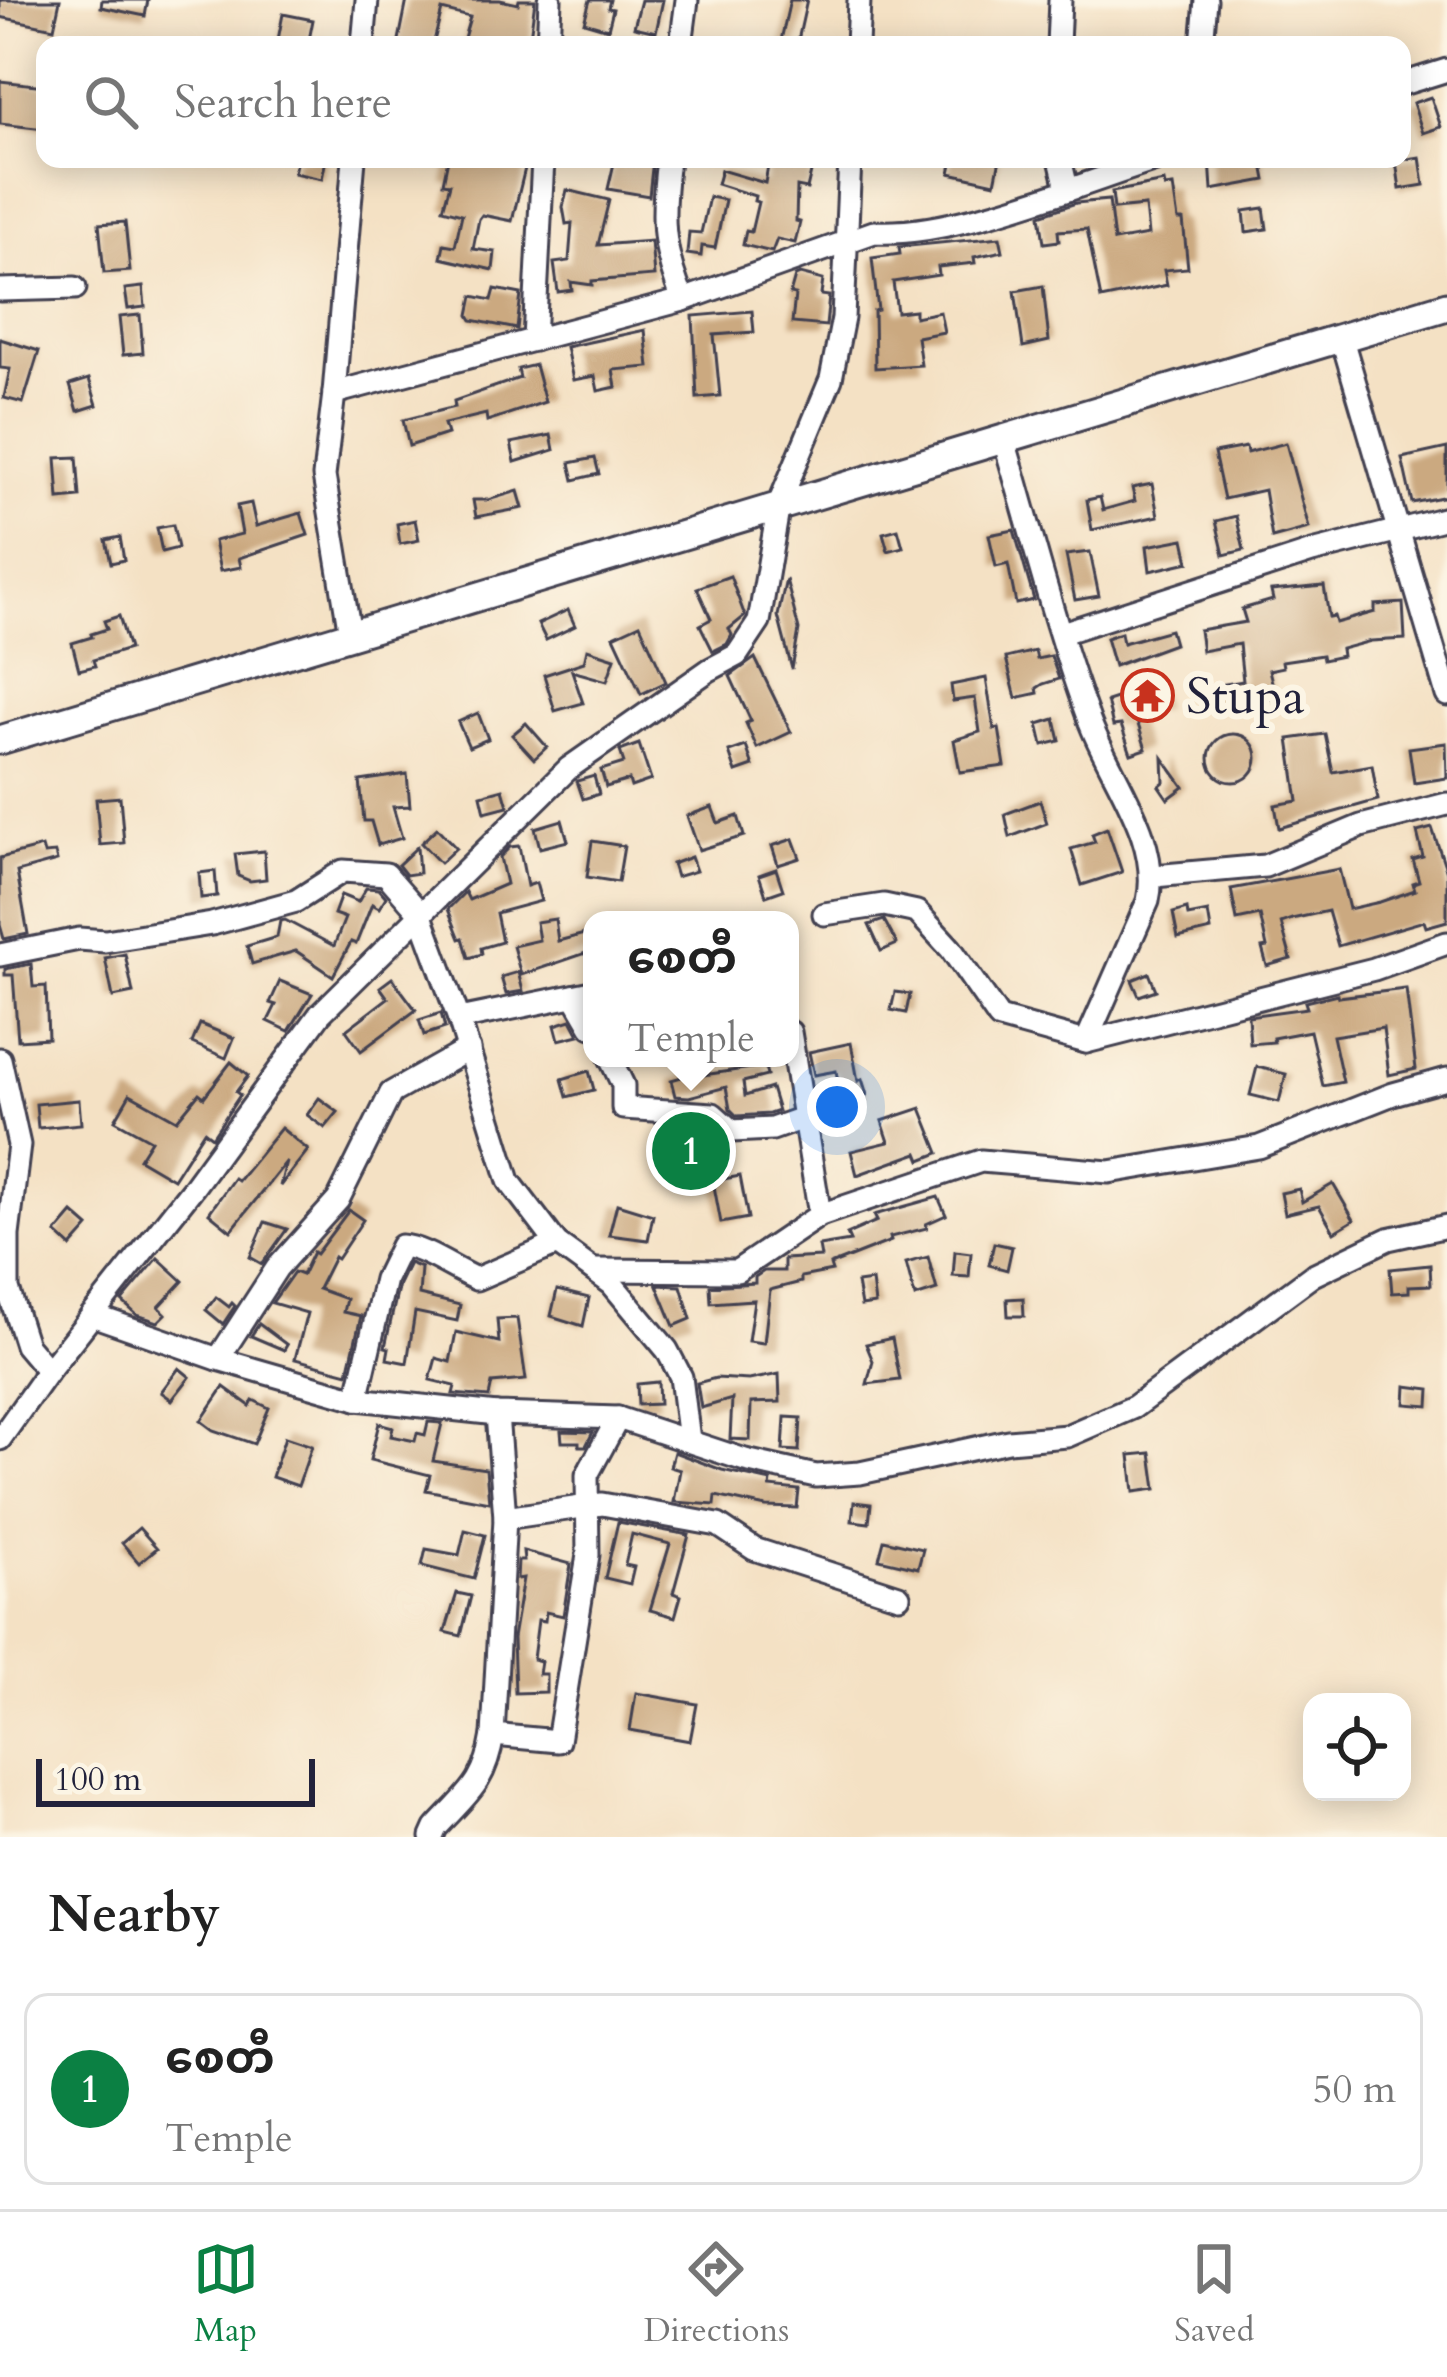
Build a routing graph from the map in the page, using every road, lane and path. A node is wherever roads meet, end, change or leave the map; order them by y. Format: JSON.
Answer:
{"nodes":[{"id":1,"x":367,"y":0,"type":"edge"},
{"id":2,"x":550,"y":0,"type":"edge"},
{"id":3,"x":687,"y":0,"type":"edge"},
{"id":4,"x":860,"y":0,"type":"edge"},
{"id":5,"x":1060,"y":0,"type":"edge"},
{"id":6,"x":1206,"y":0,"type":"edge"},
{"id":7,"x":364,"y":36,"type":"edge"},
{"id":8,"x":548,"y":36,"type":"edge"},
{"id":9,"x":682,"y":36,"type":"edge"},
{"id":10,"x":858,"y":36,"type":"edge"},
{"id":11,"x":1058,"y":36,"type":"edge"},
{"id":12,"x":1203,"y":36,"type":"edge"},
{"id":13,"x":1447,"y":70,"type":"edge"},
{"id":14,"x":1411,"y":81,"type":"edge"},
{"id":15,"x":352,"y":168,"type":"edge"},
{"id":16,"x":543,"y":168,"type":"edge"},
{"id":17,"x":667,"y":168,"type":"edge"},
{"id":18,"x":849,"y":168,"type":"edge"},
{"id":19,"x":1062,"y":168,"type":"edge"},
{"id":20,"x":1131,"y":168,"type":"edge"},
{"id":21,"x":1066,"y":188,"type":"junction"},
{"id":22,"x":845,"y":243,"type":"junction"},
{"id":23,"x":75,"y":288,"type":"dead end"},
{"id":24,"x":0,"y":290,"type":"edge"},
{"id":25,"x":683,"y":300,"type":"junction"},
{"id":26,"x":1447,"y":306,"type":"edge"},
{"id":27,"x":1340,"y":336,"type":"junction"},
{"id":28,"x":535,"y":340,"type":"junction"},
{"id":29,"x":334,"y":393,"type":"junction"},
{"id":30,"x":1003,"y":437,"type":"junction"},
{"id":31,"x":779,"y":504,"type":"junction"},
{"id":32,"x":1447,"y":518,"type":"edge"},
{"id":33,"x":1400,"y":529,"type":"junction"},
{"id":34,"x":1062,"y":633,"type":"junction"},
{"id":35,"x":350,"y":634,"type":"junction"},
{"id":36,"x":1442,"y":661,"type":"edge"},
{"id":37,"x":1447,"y":695,"type":"edge"},
{"id":38,"x":0,"y":740,"type":"edge"},
{"id":39,"x":1447,"y":804,"type":"edge"},
{"id":40,"x":1154,"y":876,"type":"junction"},
{"id":41,"x":420,"y":913,"type":"junction"},
{"id":42,"x":824,"y":914,"type":"dead end"},
{"id":43,"x":1447,"y":943,"type":"edge"},
{"id":44,"x":0,"y":955,"type":"edge"},
{"id":45,"x":583,"y":994,"type":"edge"},
{"id":46,"x":459,"y":1018,"type":"junction"},
{"id":47,"x":1086,"y":1042,"type":"junction"},
{"id":48,"x":469,"y":1049,"type":"junction"},
{"id":49,"x":0,"y":1059,"type":"edge"},
{"id":50,"x":614,"y":1067,"type":"edge"},
{"id":51,"x":795,"y":1067,"type":"edge"},
{"id":52,"x":1447,"y":1079,"type":"edge"},
{"id":53,"x":802,"y":1118,"type":"junction"},
{"id":54,"x":820,"y":1215,"type":"junction"},
{"id":55,"x":1447,"y":1226,"type":"edge"},
{"id":56,"x":557,"y":1244,"type":"junction"},
{"id":57,"x":592,"y":1270,"type":"junction"},
{"id":58,"x":92,"y":1315,"type":"junction"},
{"id":59,"x":218,"y":1359,"type":"junction"},
{"id":60,"x":48,"y":1371,"type":"junction"},
{"id":61,"x":357,"y":1399,"type":"junction"},
{"id":62,"x":497,"y":1414,"type":"junction"},
{"id":63,"x":618,"y":1418,"type":"junction"},
{"id":64,"x":0,"y":1439,"type":"edge"},
{"id":65,"x":688,"y":1440,"type":"junction"},
{"id":66,"x":587,"y":1504,"type":"junction"},
{"id":67,"x":506,"y":1518,"type":"junction"},
{"id":68,"x":899,"y":1596,"type":"dead end"},
{"id":69,"x":493,"y":1735,"type":"junction"},
{"id":70,"x":432,"y":1837,"type":"edge"}],
"edges":[{"from":1,"to":7,"type":"street"},
{"from":2,"to":8,"type":"street"},
{"from":3,"to":9,"type":"street"},
{"from":4,"to":10,"type":"street"},
{"from":5,"to":11,"type":"street"},
{"from":6,"to":12,"type":"street"},
{"from":13,"to":14,"type":"street"},
{"from":15,"to":29,"type":"street"},
{"from":16,"to":28,"type":"street"},
{"from":17,"to":25,"type":"street"},
{"from":18,"to":22,"type":"street"},
{"from":19,"to":21,"type":"street"},
{"from":20,"to":21,"type":"street"},
{"from":21,"to":22,"type":"street"},
{"from":22,"to":25,"type":"street"},
{"from":22,"to":31,"type":"street"},
{"from":23,"to":24,"type":"street"},
{"from":25,"to":28,"type":"street"},
{"from":26,"to":27,"type":"main road"},
{"from":27,"to":30,"type":"main road"},
{"from":27,"to":33,"type":"street"},
{"from":28,"to":29,"type":"street"},
{"from":29,"to":35,"type":"street"},
{"from":30,"to":31,"type":"main road"},
{"from":30,"to":34,"type":"street"},
{"from":31,"to":35,"type":"main road"},
{"from":31,"to":41,"type":"street"},
{"from":32,"to":33,"type":"street"},
{"from":33,"to":34,"type":"street"},
{"from":33,"to":36,"type":"street"},
{"from":34,"to":40,"type":"street"},
{"from":35,"to":38,"type":"main road"},
{"from":36,"to":37,"type":"street"},
{"from":39,"to":40,"type":"street"},
{"from":40,"to":47,"type":"street"},
{"from":41,"to":44,"type":"street"},
{"from":41,"to":46,"type":"street"},
{"from":41,"to":58,"type":"street"},
{"from":42,"to":47,"type":"street"},
{"from":43,"to":47,"type":"street"},
{"from":45,"to":46,"type":"street"},
{"from":46,"to":48,"type":"street"},
{"from":48,"to":56,"type":"street"},
{"from":48,"to":59,"type":"street"},
{"from":49,"to":60,"type":"street"},
{"from":50,"to":53,"type":"street"},
{"from":51,"to":53,"type":"street"},
{"from":52,"to":54,"type":"street"},
{"from":53,"to":54,"type":"street"},
{"from":54,"to":57,"type":"street"},
{"from":55,"to":65,"type":"street"},
{"from":56,"to":57,"type":"street"},
{"from":56,"to":61,"type":"street"},
{"from":57,"to":65,"type":"street"},
{"from":58,"to":59,"type":"street"},
{"from":58,"to":60,"type":"street"},
{"from":59,"to":61,"type":"street"},
{"from":60,"to":64,"type":"street"},
{"from":61,"to":62,"type":"street"},
{"from":62,"to":63,"type":"street"},
{"from":62,"to":67,"type":"street"},
{"from":63,"to":65,"type":"street"},
{"from":63,"to":66,"type":"street"},
{"from":66,"to":67,"type":"street"},
{"from":66,"to":68,"type":"street"},
{"from":66,"to":69,"type":"street"},
{"from":67,"to":69,"type":"street"},
{"from":69,"to":70,"type":"street"}]}
